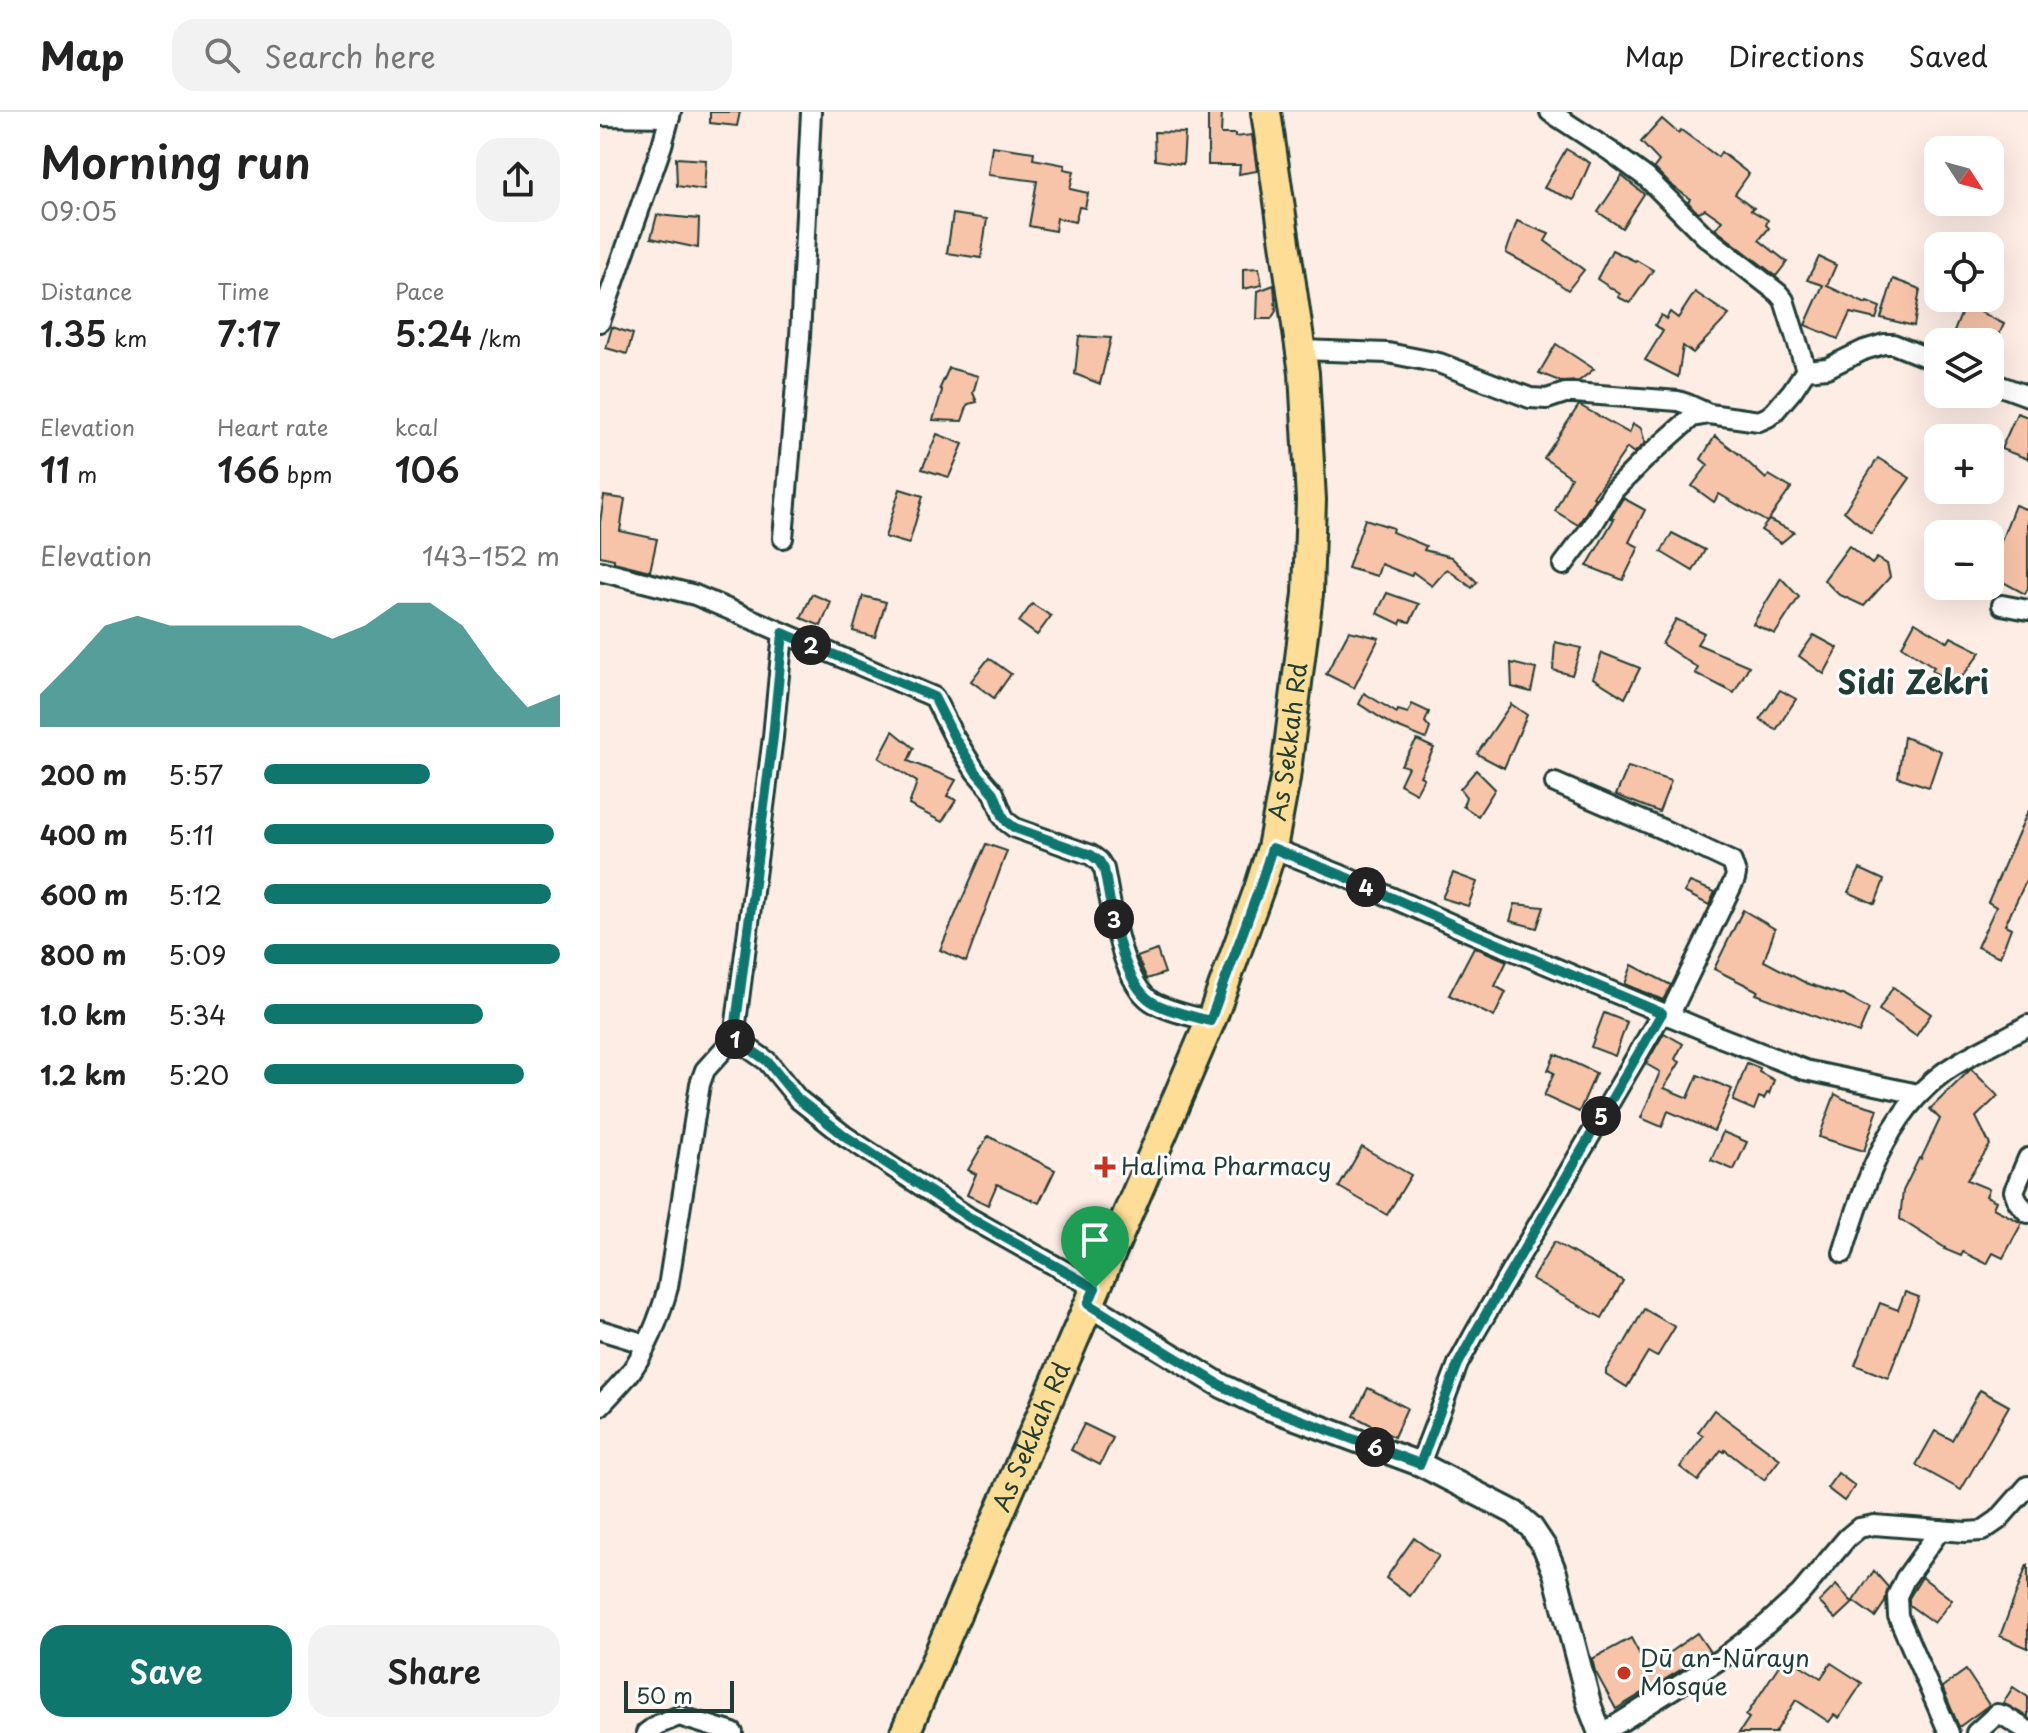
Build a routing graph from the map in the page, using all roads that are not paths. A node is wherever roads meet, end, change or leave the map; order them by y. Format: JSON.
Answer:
{"nodes":[{"id":1,"x":811,"y":112,"type":"edge"},
{"id":2,"x":1266,"y":112,"type":"edge"},
{"id":3,"x":1550,"y":112,"type":"edge"},
{"id":4,"x":670,"y":115,"type":"edge"},
{"id":5,"x":600,"y":116,"type":"edge"},
{"id":6,"x":600,"y":322,"type":"edge"},
{"id":7,"x":1300,"y":350,"type":"junction"},
{"id":8,"x":1924,"y":356,"type":"edge"},
{"id":9,"x":1806,"y":370,"type":"junction"},
{"id":10,"x":2004,"y":387,"type":"edge"},
{"id":11,"x":2028,"y":396,"type":"edge"},
{"id":12,"x":1709,"y":414,"type":"junction"},
{"id":13,"x":783,"y":538,"type":"dead end"},
{"id":14,"x":1563,"y":565,"type":"dead end"},
{"id":15,"x":600,"y":571,"type":"edge"},
{"id":16,"x":2002,"y":605,"type":"dead end"},
{"id":17,"x":2028,"y":610,"type":"edge"},
{"id":18,"x":783,"y":633,"type":"junction"},
{"id":19,"x":1555,"y":783,"type":"dead end"},
{"id":20,"x":1272,"y":848,"type":"junction"},
{"id":21,"x":1665,"y":1014,"type":"junction"},
{"id":22,"x":1210,"y":1021,"type":"junction"},
{"id":23,"x":2025,"y":1033,"type":"edge"},
{"id":24,"x":734,"y":1038,"type":"junction"},
{"id":25,"x":1918,"y":1094,"type":"junction"},
{"id":26,"x":2028,"y":1158,"type":"edge"},
{"id":27,"x":2028,"y":1213,"type":"edge"},
{"id":28,"x":1843,"y":1253,"type":"dead end"},
{"id":29,"x":1092,"y":1296,"type":"junction"},
{"id":30,"x":600,"y":1330,"type":"edge"},
{"id":31,"x":646,"y":1344,"type":"junction"},
{"id":32,"x":600,"y":1406,"type":"edge"},
{"id":33,"x":1420,"y":1464,"type":"junction"},
{"id":34,"x":2028,"y":1486,"type":"edge"},
{"id":35,"x":1940,"y":1530,"type":"junction"},
{"id":36,"x":2028,"y":1731,"type":"edge"},
{"id":37,"x":646,"y":1733,"type":"edge"},
{"id":38,"x":733,"y":1733,"type":"edge"},
{"id":39,"x":905,"y":1733,"type":"edge"},
{"id":40,"x":1601,"y":1733,"type":"edge"},
{"id":41,"x":1949,"y":1733,"type":"edge"},
{"id":42,"x":1976,"y":1733,"type":"edge"}],
"edges":[{"from":1,"to":13,"type":"street"},
{"from":2,"to":7,"type":"main road","name":"As Sekkah Rd"},
{"from":3,"to":9,"type":"street"},
{"from":4,"to":5,"type":"street"},
{"from":4,"to":6,"type":"street"},
{"from":7,"to":12,"type":"street"},
{"from":7,"to":20,"type":"main road","name":"As Sekkah Rd"},
{"from":8,"to":9,"type":"street"},
{"from":9,"to":12,"type":"street"},
{"from":10,"to":11,"type":"street"},
{"from":12,"to":14,"type":"street"},
{"from":15,"to":18,"type":"street"},
{"from":16,"to":17,"type":"street"},
{"from":18,"to":22,"type":"street"},
{"from":18,"to":24,"type":"street"},
{"from":19,"to":21,"type":"street"},
{"from":20,"to":21,"type":"street"},
{"from":20,"to":22,"type":"main road","name":"As Sekkah Rd"},
{"from":21,"to":25,"type":"street"},
{"from":21,"to":33,"type":"street"},
{"from":22,"to":29,"type":"main road","name":"As Sekkah Rd"},
{"from":23,"to":25,"type":"street"},
{"from":24,"to":29,"type":"street"},
{"from":24,"to":31,"type":"street"},
{"from":25,"to":28,"type":"street"},
{"from":26,"to":27,"type":"street"},
{"from":29,"to":33,"type":"street"},
{"from":29,"to":39,"type":"main road","name":"As Sekkah Rd"},
{"from":30,"to":31,"type":"street"},
{"from":31,"to":32,"type":"street"},
{"from":33,"to":40,"type":"street"},
{"from":34,"to":35,"type":"street"},
{"from":35,"to":40,"type":"street"},
{"from":35,"to":41,"type":"street"},
{"from":36,"to":42,"type":"street"},
{"from":37,"to":38,"type":"street"}]}
